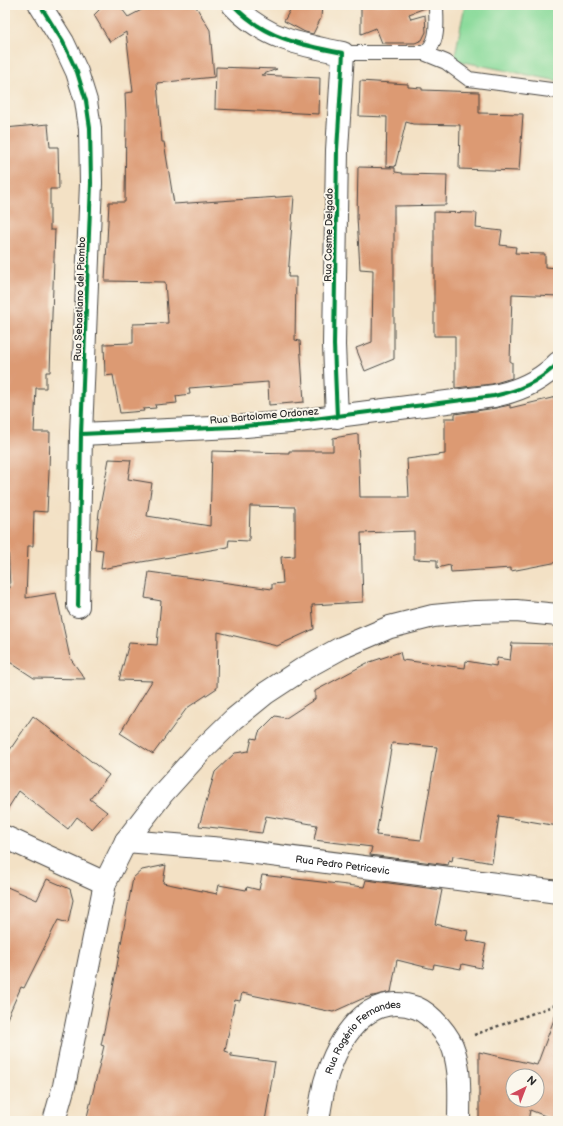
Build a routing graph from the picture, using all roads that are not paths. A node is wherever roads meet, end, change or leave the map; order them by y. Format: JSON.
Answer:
{"nodes":[{"id":1,"x":40,"y":5,"type":"edge"},
{"id":2,"x":233,"y":5,"type":"edge"},
{"id":3,"x":436,"y":5,"type":"edge"},
{"id":4,"x":343,"y":53,"type":"junction"},
{"id":5,"x":424,"y":53,"type":"junction"},
{"id":6,"x":558,"y":91,"type":"edge"},
{"id":7,"x":558,"y":363,"type":"edge"},
{"id":8,"x":337,"y":417,"type":"junction"},
{"id":9,"x":81,"y":434,"type":"junction"},
{"id":10,"x":78,"y":606,"type":"dead end"},
{"id":11,"x":558,"y":615,"type":"edge"},
{"id":12,"x":5,"y":837,"type":"edge"},
{"id":13,"x":126,"y":841,"type":"junction"},
{"id":14,"x":105,"y":883,"type":"junction"},
{"id":15,"x":558,"y":892,"type":"edge"},
{"id":16,"x":54,"y":1121,"type":"edge"},
{"id":17,"x":318,"y":1121,"type":"edge"},
{"id":18,"x":460,"y":1121,"type":"edge"}],
"edges":[{"from":1,"to":9,"type":"street","name":"Rua Sebastiano del Piombo"},
{"from":2,"to":4,"type":"street"},
{"from":3,"to":5,"type":"lane"},
{"from":4,"to":5,"type":"lane"},
{"from":4,"to":8,"type":"street","name":"Rua Cosme Delgado"},
{"from":5,"to":6,"type":"lane"},
{"from":7,"to":8,"type":"street","name":"Rua Bartolome Ordonez"},
{"from":8,"to":9,"type":"street","name":"Rua Bartolome Ordonez"},
{"from":9,"to":10,"type":"street","name":"Rua Sebastiano del Piombo"},
{"from":11,"to":13,"type":"street"},
{"from":12,"to":14,"type":"street"},
{"from":13,"to":14,"type":"street"},
{"from":13,"to":15,"type":"street","name":"Rua Pedro Petricevic"},
{"from":14,"to":16,"type":"street"},
{"from":17,"to":18,"type":"street","name":"Rua Rogério Fernandes"}]}
